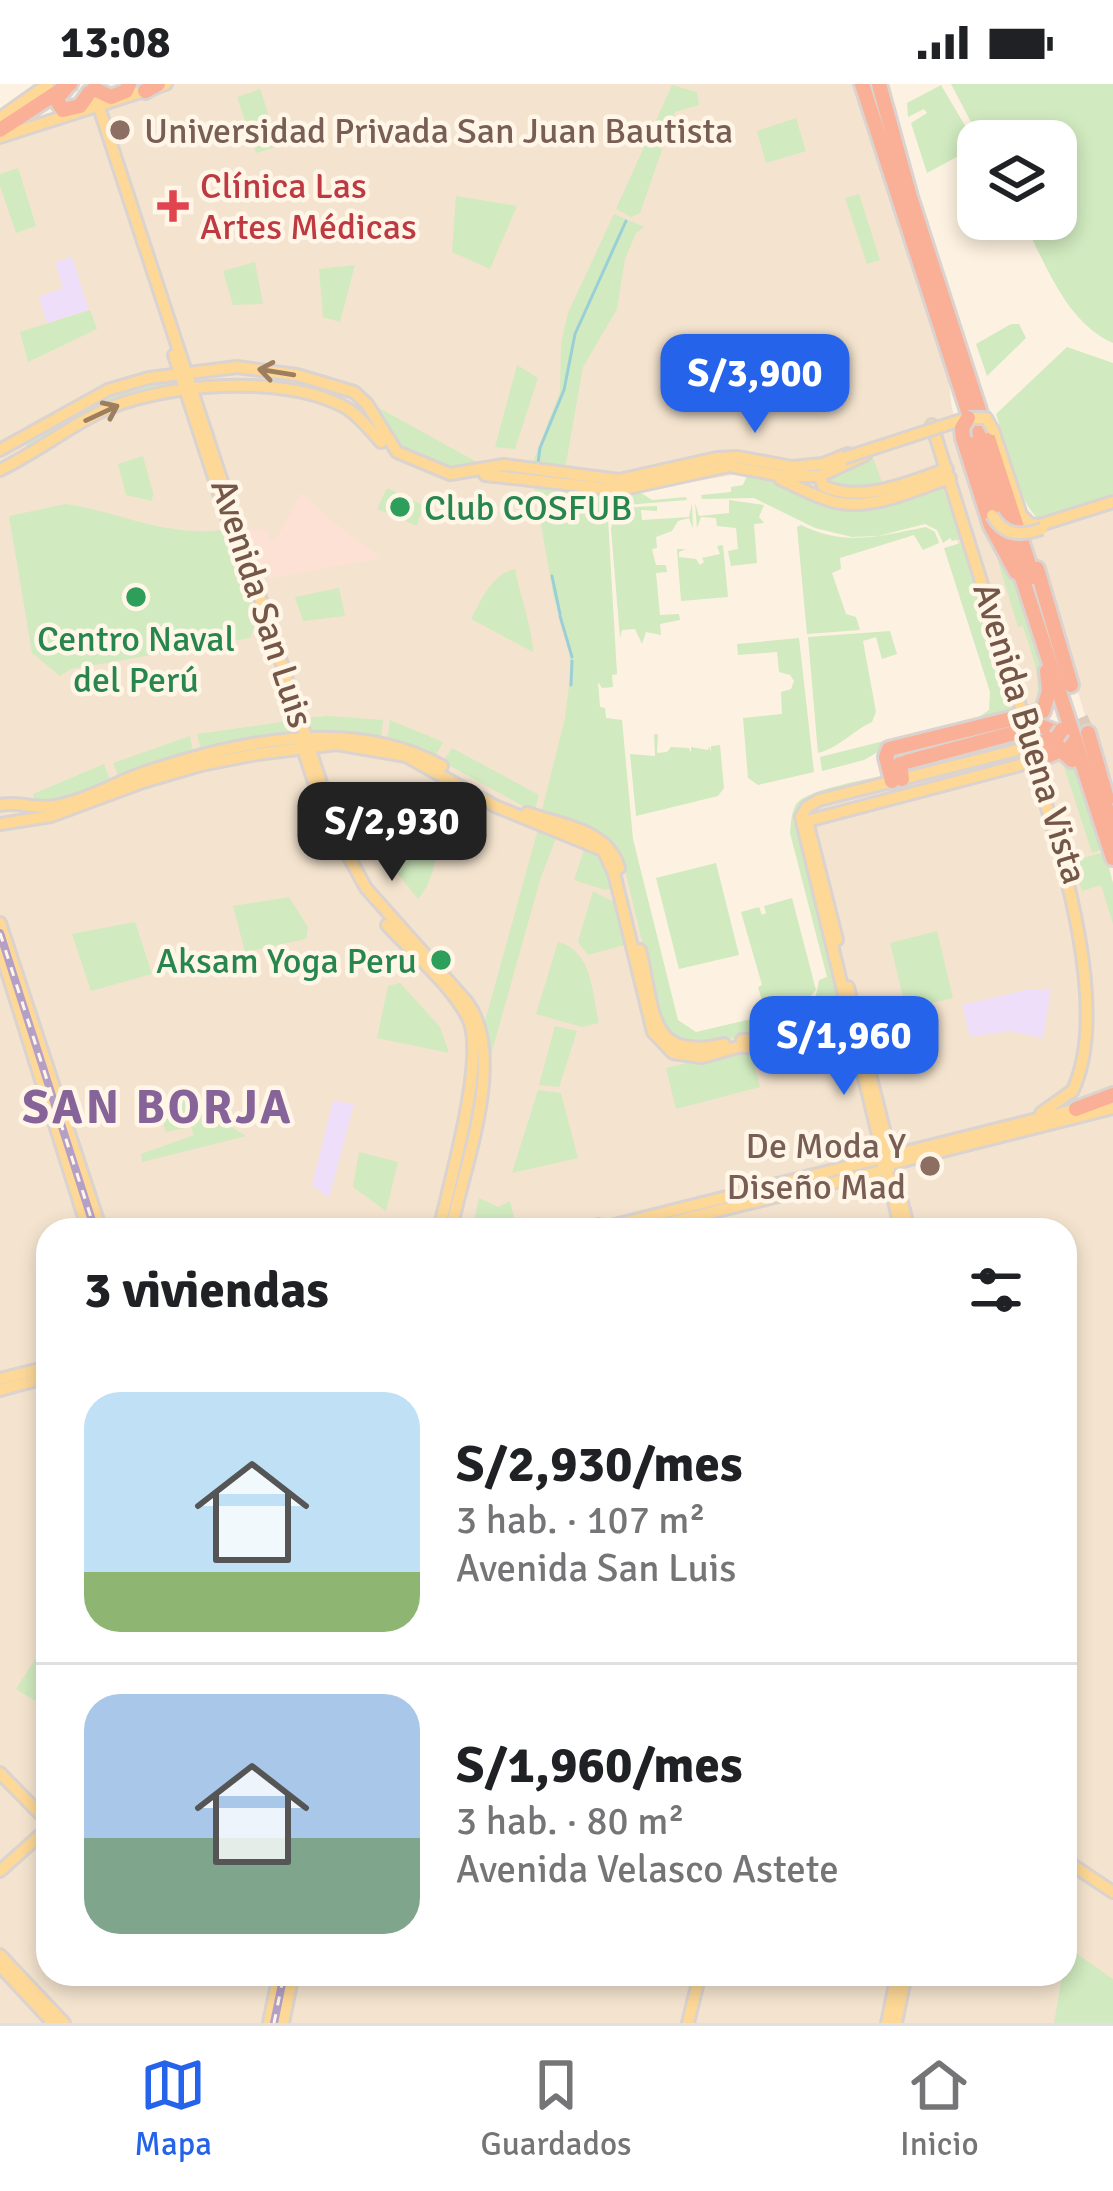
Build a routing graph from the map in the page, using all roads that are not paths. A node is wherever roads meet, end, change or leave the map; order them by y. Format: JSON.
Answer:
{"nodes":[{"id":1,"x":52,"y":84,"type":"edge"},
{"id":2,"x":69,"y":84,"type":"edge"},
{"id":3,"x":129,"y":84,"type":"edge"},
{"id":4,"x":862,"y":84,"type":"edge"},
{"id":5,"x":156,"y":86,"type":"edge"},
{"id":6,"x":881,"y":86,"type":"edge"},
{"id":7,"x":92,"y":93,"type":"edge"},
{"id":8,"x":0,"y":128,"type":"edge"},
{"id":9,"x":200,"y":369,"type":"junction"},
{"id":10,"x":183,"y":372,"type":"junction"},
{"id":11,"x":964,"y":385,"type":"junction"},
{"id":12,"x":193,"y":388,"type":"junction"},
{"id":13,"x":383,"y":406,"type":"dead end"},
{"id":14,"x":993,"y":413,"type":"dead end"},
{"id":15,"x":969,"y":414,"type":"junction"},
{"id":16,"x":373,"y":416,"type":"junction"},
{"id":17,"x":950,"y":423,"type":"junction"},
{"id":18,"x":931,"y":429,"type":"junction"},
{"id":19,"x":974,"y":447,"type":"junction"},
{"id":20,"x":998,"y":447,"type":"junction"},
{"id":21,"x":0,"y":450,"type":"edge"},
{"id":22,"x":716,"y":456,"type":"dead end"},
{"id":23,"x":765,"y":467,"type":"junction"},
{"id":24,"x":792,"y":467,"type":"junction"},
{"id":25,"x":0,"y":470,"type":"edge"},
{"id":26,"x":946,"y":475,"type":"junction"},
{"id":27,"x":820,"y":476,"type":"junction"},
{"id":28,"x":638,"y":482,"type":"junction"},
{"id":29,"x":838,"y":497,"type":"junction"},
{"id":30,"x":986,"y":503,"type":"junction"},
{"id":31,"x":1113,"y":503,"type":"edge"},
{"id":32,"x":1033,"y":526,"type":"junction"},
{"id":33,"x":1026,"y":557,"type":"junction"},
{"id":34,"x":1028,"y":591,"type":"junction"},
{"id":35,"x":1033,"y":608,"type":"junction"},
{"id":36,"x":1065,"y":687,"type":"junction"},
{"id":37,"x":1060,"y":724,"type":"junction"},
{"id":38,"x":1088,"y":733,"type":"dead end"},
{"id":39,"x":305,"y":743,"type":"junction"},
{"id":40,"x":898,"y":746,"type":"junction"},
{"id":41,"x":935,"y":746,"type":"junction"},
{"id":42,"x":1031,"y":747,"type":"junction"},
{"id":43,"x":964,"y":763,"type":"junction"},
{"id":44,"x":899,"y":778,"type":"junction"},
{"id":45,"x":968,"y":778,"type":"junction"},
{"id":46,"x":1088,"y":793,"type":"junction"},
{"id":47,"x":0,"y":805,"type":"edge"},
{"id":48,"x":0,"y":824,"type":"edge"},
{"id":49,"x":1107,"y":824,"type":"edge"},
{"id":50,"x":804,"y":826,"type":"junction"},
{"id":51,"x":1113,"y":858,"type":"edge"},
{"id":52,"x":1113,"y":871,"type":"edge"},
{"id":53,"x":1072,"y":875,"type":"junction"},
{"id":54,"x":0,"y":923,"type":"edge"},
{"id":55,"x":1093,"y":936,"type":"dead end"},
{"id":56,"x":0,"y":949,"type":"edge"},
{"id":57,"x":841,"y":985,"type":"junction"},
{"id":58,"x":852,"y":1002,"type":"junction"},
{"id":59,"x":854,"y":1024,"type":"junction"},
{"id":60,"x":1098,"y":1047,"type":"dead end"},
{"id":61,"x":1075,"y":1088,"type":"junction"},
{"id":62,"x":1109,"y":1103,"type":"edge"},
{"id":63,"x":1076,"y":1116,"type":"junction"},
{"id":64,"x":1014,"y":1122,"type":"junction"},
{"id":65,"x":982,"y":1126,"type":"junction"},
{"id":66,"x":972,"y":1136,"type":"junction"},
{"id":67,"x":888,"y":1160,"type":"junction"},
{"id":68,"x":695,"y":1208,"type":"junction"},
{"id":69,"x":84,"y":1218,"type":"edge"},
{"id":70,"x":97,"y":1218,"type":"edge"},
{"id":71,"x":442,"y":1218,"type":"edge"},
{"id":72,"x":454,"y":1218,"type":"edge"},
{"id":73,"x":657,"y":1218,"type":"edge"},
{"id":74,"x":902,"y":1218,"type":"edge"},
{"id":75,"x":36,"y":1376,"type":"edge"},
{"id":76,"x":0,"y":1385,"type":"edge"},
{"id":77,"x":0,"y":1773,"type":"edge"},
{"id":78,"x":0,"y":1783,"type":"edge"},
{"id":79,"x":36,"y":1813,"type":"edge"},
{"id":80,"x":36,"y":1815,"type":"edge"},
{"id":81,"x":36,"y":1830,"type":"edge"},
{"id":82,"x":0,"y":1867,"type":"edge"},
{"id":83,"x":1077,"y":1872,"type":"edge"},
{"id":84,"x":1113,"y":1895,"type":"edge"},
{"id":85,"x":0,"y":1955,"type":"edge"},
{"id":86,"x":8,"y":1966,"type":"edge"},
{"id":87,"x":27,"y":1978,"type":"dead end"},
{"id":88,"x":277,"y":1986,"type":"edge"},
{"id":89,"x":291,"y":1986,"type":"edge"},
{"id":90,"x":693,"y":1986,"type":"edge"},
{"id":91,"x":900,"y":1986,"type":"edge"},
{"id":92,"x":34,"y":1991,"type":"junction"},
{"id":93,"x":53,"y":2023,"type":"edge"},
{"id":94,"x":64,"y":2023,"type":"edge"},
{"id":95,"x":269,"y":2023,"type":"edge"},
{"id":96,"x":283,"y":2023,"type":"edge"},
{"id":97,"x":685,"y":2023,"type":"edge"},
{"id":98,"x":892,"y":2023,"type":"edge"}],
"edges":[{"from":1,"to":8,"type":"highway"},
{"from":2,"to":7,"type":"highway"},
{"from":2,"to":8,"type":"highway"},
{"from":3,"to":7,"type":"highway"},
{"from":4,"to":11,"type":"highway"},
{"from":5,"to":7,"type":"main road"},
{"from":6,"to":11,"type":"highway"},
{"from":7,"to":8,"type":"main road"},
{"from":7,"to":10,"type":"main road","name":"Avenida San Luis"},
{"from":9,"to":10,"type":"main road"},
{"from":9,"to":12,"type":"main road"},
{"from":16,"to":9,"type":"main road","one_way":true},
{"from":10,"to":12,"type":"main road","name":"Avenida San Luis"},
{"from":10,"to":21,"type":"main road"},
{"from":11,"to":14,"type":"highway"},
{"from":11,"to":15,"type":"highway"},
{"from":11,"to":17,"type":"highway"},
{"from":11,"to":33,"type":"highway"},
{"from":25,"to":12,"type":"main road","one_way":true},
{"from":12,"to":28,"type":"main road"},
{"from":12,"to":39,"type":"main road","name":"Avenida San Luis"},
{"from":13,"to":16,"type":"main road"},
{"from":15,"to":19,"type":"highway"},
{"from":15,"to":20,"type":"main road","bridge":true},
{"from":15,"to":24,"type":"main road","bridge":true},
{"from":15,"to":30,"type":"highway","bridge":true},
{"from":15,"to":34,"type":"highway"},
{"from":16,"to":28,"type":"main road"},
{"from":17,"to":18,"type":"main road"},
{"from":17,"to":19,"type":"highway"},
{"from":18,"to":24,"type":"main road"},
{"from":18,"to":26,"type":"main road","name":"Avenida Buena Vista"},
{"from":18,"to":27,"type":"main road"},
{"from":19,"to":30,"type":"highway"},
{"from":20,"to":32,"type":"main road"},
{"from":20,"to":33,"type":"highway"},
{"from":22,"to":23,"type":"main road"},
{"from":23,"to":24,"type":"main road"},
{"from":23,"to":27,"type":"main road"},
{"from":23,"to":28,"type":"main road"},
{"from":23,"to":29,"type":"main road"},
{"from":26,"to":29,"type":"main road"},
{"from":26,"to":42,"type":"main road","name":"Avenida Buena Vista","bridge":true},
{"from":27,"to":29,"type":"main road"},
{"from":30,"to":32,"type":"main road","bridge":true},
{"from":30,"to":34,"type":"highway"},
{"from":31,"to":32,"type":"main road"},
{"from":31,"to":32,"type":"main road"},
{"from":32,"to":36,"type":"highway"},
{"from":33,"to":49,"type":"highway"},
{"from":34,"to":35,"type":"highway"},
{"from":35,"to":36,"type":"highway"},
{"from":35,"to":40,"type":"highway"},
{"from":36,"to":37,"type":"highway"},
{"from":36,"to":49,"type":"highway"},
{"from":37,"to":41,"type":"highway"},
{"from":37,"to":42,"type":"highway"},
{"from":38,"to":49,"type":"highway"},
{"from":39,"to":47,"type":"main road"},
{"from":39,"to":48,"type":"main road"},
{"from":39,"to":59,"type":"main road"},
{"from":39,"to":71,"type":"main road","name":"Avenida San Luis"},
{"from":39,"to":72,"type":"main road","name":"Avenida San Luis"},
{"from":40,"to":41,"type":"highway"},
{"from":40,"to":44,"type":"highway"},
{"from":41,"to":44,"type":"highway"},
{"from":42,"to":43,"type":"main road"},
{"from":42,"to":45,"type":"main road"},
{"from":42,"to":46,"type":"highway"},
{"from":42,"to":53,"type":"main road","name":"Avenida Buena Vista"},
{"from":43,"to":44,"type":"main road"},
{"from":43,"to":45,"type":"main road"},
{"from":44,"to":45,"type":"main road"},
{"from":44,"to":46,"type":"highway"},
{"from":44,"to":50,"type":"main road"},
{"from":44,"to":50,"type":"main road"},
{"from":46,"to":49,"type":"highway"},
{"from":49,"to":51,"type":"highway"},
{"from":49,"to":52,"type":"highway"},
{"from":50,"to":57,"type":"main road"},
{"from":50,"to":58,"type":"main road"},
{"from":53,"to":55,"type":"main road","name":"Avenida Buena Vista"},
{"from":53,"to":61,"type":"main road","name":"Avenida Buena Vista"},
{"from":54,"to":70,"type":"main road"},
{"from":56,"to":69,"type":"main road"},
{"from":57,"to":58,"type":"main road"},
{"from":57,"to":59,"type":"main road"},
{"from":58,"to":59,"type":"main road"},
{"from":59,"to":67,"type":"main road"},
{"from":60,"to":62,"type":"main road"},
{"from":61,"to":63,"type":"main road","name":"Avenida Buena Vista"},
{"from":61,"to":64,"type":"main road"},
{"from":62,"to":63,"type":"highway"},
{"from":63,"to":64,"type":"main road"},
{"from":63,"to":67,"type":"main road"},
{"from":64,"to":65,"type":"main road"},
{"from":64,"to":66,"type":"main road"},
{"from":65,"to":66,"type":"main road"},
{"from":65,"to":67,"type":"main road"},
{"from":66,"to":67,"type":"main road"},
{"from":67,"to":68,"type":"main road"},
{"from":67,"to":68,"type":"main road"},
{"from":67,"to":74,"type":"main road"},
{"from":68,"to":73,"type":"main road"},
{"from":75,"to":76,"type":"main road"},
{"from":77,"to":79,"type":"main road"},
{"from":78,"to":80,"type":"main road"},
{"from":81,"to":82,"type":"main road"},
{"from":83,"to":84,"type":"main road"},
{"from":85,"to":86,"type":"main road"},
{"from":86,"to":92,"type":"main road"},
{"from":86,"to":93,"type":"main road"},
{"from":87,"to":92,"type":"main road"},
{"from":88,"to":95,"type":"main road"},
{"from":89,"to":96,"type":"main road"},
{"from":90,"to":97,"type":"main road"},
{"from":91,"to":98,"type":"main road"},
{"from":92,"to":94,"type":"main road"}]}
